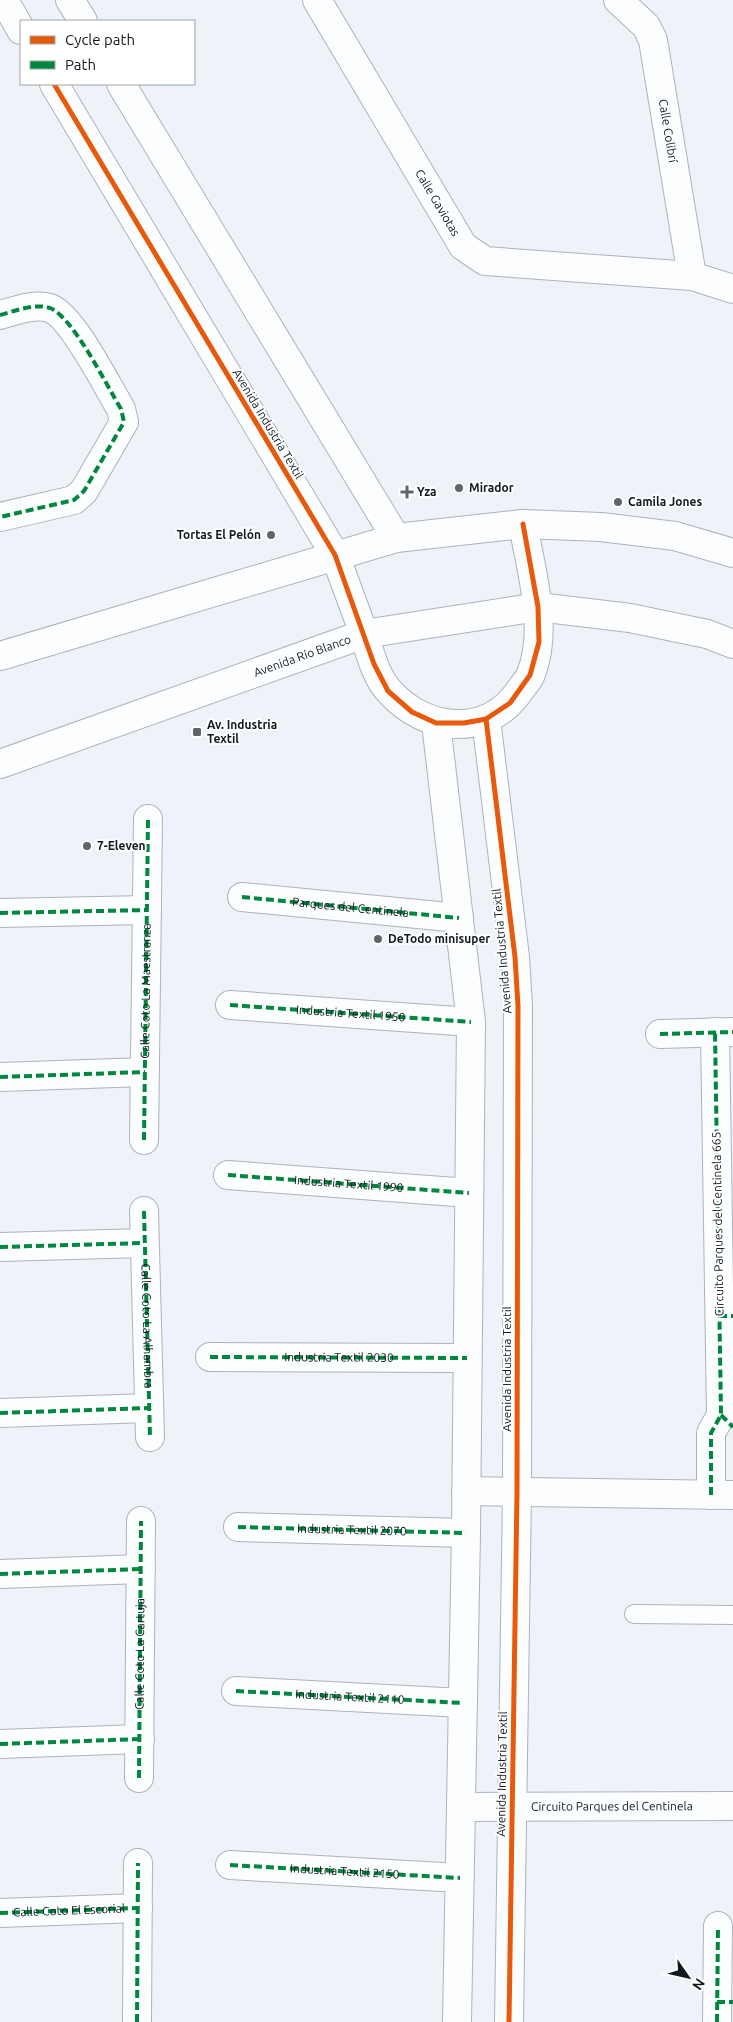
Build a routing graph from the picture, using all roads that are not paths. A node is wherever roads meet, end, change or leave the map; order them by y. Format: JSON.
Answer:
{"nodes":[{"id":1,"x":4,"y":0,"type":"edge"},
{"id":2,"x":70,"y":0,"type":"edge"},
{"id":3,"x":317,"y":0,"type":"edge"},
{"id":4,"x":618,"y":0,"type":"edge"},
{"id":5,"x":82,"y":20,"type":"edge"},
{"id":6,"x":20,"y":28,"type":"edge"},
{"id":7,"x":55,"y":85,"type":"edge"},
{"id":8,"x":122,"y":85,"type":"edge"},
{"id":9,"x":692,"y":276,"type":"junction"},
{"id":10,"x":733,"y":289,"type":"edge"},
{"id":11,"x":0,"y":315,"type":"edge"},
{"id":12,"x":0,"y":517,"type":"edge"},
{"id":13,"x":523,"y":524,"type":"junction"},
{"id":14,"x":396,"y":538,"type":"junction"},
{"id":15,"x":733,"y":553,"type":"edge"},
{"id":16,"x":336,"y":556,"type":"junction"},
{"id":17,"x":538,"y":607,"type":"junction"},
{"id":18,"x":364,"y":634,"type":"junction"},
{"id":19,"x":733,"y":644,"type":"edge"},
{"id":20,"x":0,"y":656,"type":"edge"},
{"id":21,"x":486,"y":719,"type":"junction"},
{"id":22,"x":436,"y":723,"type":"junction"},
{"id":23,"x":0,"y":764,"type":"edge"},
{"id":24,"x":148,"y":819,"type":"dead end"},
{"id":25,"x":242,"y":897,"type":"dead end"},
{"id":26,"x":147,"y":910,"type":"junction"},
{"id":27,"x":0,"y":913,"type":"edge"},
{"id":28,"x":459,"y":918,"type":"junction"},
{"id":29,"x":230,"y":1004,"type":"dead end"},
{"id":30,"x":471,"y":1022,"type":"junction"},
{"id":31,"x":724,"y":1032,"type":"edge"},
{"id":32,"x":660,"y":1034,"type":"dead end"},
{"id":33,"x":145,"y":1072,"type":"junction"},
{"id":34,"x":0,"y":1077,"type":"edge"},
{"id":35,"x":144,"y":1140,"type":"dead end"},
{"id":36,"x":228,"y":1175,"type":"dead end"},
{"id":37,"x":469,"y":1193,"type":"junction"},
{"id":38,"x":144,"y":1211,"type":"dead end"},
{"id":39,"x":144,"y":1243,"type":"junction"},
{"id":40,"x":0,"y":1247,"type":"edge"},
{"id":41,"x":726,"y":1316,"type":"edge"},
{"id":42,"x":210,"y":1357,"type":"dead end"},
{"id":43,"x":468,"y":1358,"type":"junction"},
{"id":44,"x":148,"y":1408,"type":"junction"},
{"id":45,"x":0,"y":1413,"type":"edge"},
{"id":46,"x":727,"y":1421,"type":"edge"},
{"id":47,"x":150,"y":1437,"type":"dead end"},
{"id":48,"x":466,"y":1491,"type":"junction"},
{"id":49,"x":517,"y":1492,"type":"junction"},
{"id":50,"x":722,"y":1495,"type":"edge"},
{"id":51,"x":141,"y":1521,"type":"dead end"},
{"id":52,"x":238,"y":1527,"type":"dead end"},
{"id":53,"x":466,"y":1533,"type":"junction"},
{"id":54,"x":141,"y":1569,"type":"junction"},
{"id":55,"x":0,"y":1574,"type":"edge"},
{"id":56,"x":634,"y":1614,"type":"dead end"},
{"id":57,"x":733,"y":1615,"type":"edge"},
{"id":58,"x":236,"y":1691,"type":"dead end"},
{"id":59,"x":463,"y":1703,"type":"junction"},
{"id":60,"x":140,"y":1739,"type":"junction"},
{"id":61,"x":0,"y":1744,"type":"edge"},
{"id":62,"x":139,"y":1778,"type":"dead end"},
{"id":63,"x":512,"y":1805,"type":"junction"},
{"id":64,"x":733,"y":1806,"type":"edge"},
{"id":65,"x":460,"y":1807,"type":"junction"},
{"id":66,"x":138,"y":1863,"type":"dead end"},
{"id":67,"x":230,"y":1865,"type":"dead end"},
{"id":68,"x":460,"y":1878,"type":"junction"},
{"id":69,"x":138,"y":1908,"type":"junction"},
{"id":70,"x":0,"y":1913,"type":"edge"},
{"id":71,"x":718,"y":1926,"type":"dead end"},
{"id":72,"x":722,"y":2009,"type":"edge"},
{"id":73,"x":137,"y":2022,"type":"edge"},
{"id":74,"x":457,"y":2022,"type":"edge"},
{"id":75,"x":508,"y":2022,"type":"edge"}],
"edges":[{"from":1,"to":6,"type":"street"},
{"from":2,"to":5,"type":"street"},
{"from":3,"to":9,"type":"street","name":"Calle Gaviotas"},
{"from":4,"to":9,"type":"street","name":"Calle Colibrí"},
{"from":7,"to":16,"type":"street","name":"Avenida Industria Textil"},
{"from":8,"to":14,"type":"street"},
{"from":9,"to":10,"type":"street","name":"Calle Gaviotas"},
{"from":11,"to":12,"type":"street"},
{"from":13,"to":14,"type":"street"},
{"from":13,"to":15,"type":"street"},
{"from":13,"to":17,"type":"street","name":"Avenida Industria Textil"},
{"from":14,"to":16,"type":"street"},
{"from":16,"to":18,"type":"street","name":"Avenida Industria Textil"},
{"from":16,"to":20,"type":"street"},
{"from":17,"to":18,"type":"street","name":"Avenida Río Blanco"},
{"from":17,"to":19,"type":"street","name":"Avenida Río Blanco"},
{"from":17,"to":21,"type":"street","name":"Avenida Industria Textil"},
{"from":18,"to":22,"type":"street","name":"Avenida Industria Textil"},
{"from":18,"to":23,"type":"street","name":"Avenida Río Blanco"},
{"from":21,"to":22,"type":"street","name":"Avenida Industria Textil"},
{"from":21,"to":49,"type":"street","name":"Avenida Industria Textil"},
{"from":22,"to":28,"type":"street"},
{"from":24,"to":26,"type":"street","name":"Calle Coto La Maestranza"},
{"from":25,"to":28,"type":"street","name":"Parques del Centinela"},
{"from":26,"to":27,"type":"street","name":"Calle Coto La Maestranza"},
{"from":26,"to":33,"type":"street","name":"Calle Coto La Maestranza"},
{"from":28,"to":30,"type":"street"},
{"from":29,"to":30,"type":"street","name":"Industria Textil 1950"},
{"from":30,"to":37,"type":"street"},
{"from":31,"to":32,"type":"street"},
{"from":31,"to":41,"type":"street","name":"Circuito Parques del Centinela 665"},
{"from":33,"to":34,"type":"street","name":"Calle Coto La Maestranza"},
{"from":33,"to":35,"type":"street","name":"Calle Coto La Maestranza"},
{"from":36,"to":37,"type":"street","name":"Industria Textil 1990"},
{"from":37,"to":43,"type":"street"},
{"from":38,"to":39,"type":"street","name":"Calle Coto La Alhambra"},
{"from":39,"to":40,"type":"street"},
{"from":39,"to":44,"type":"street","name":"Calle Coto La Alhambra"},
{"from":41,"to":46,"type":"street","name":"Circuito Parques del Centinela 665"},
{"from":42,"to":43,"type":"street","name":"Industria Textil 2030"},
{"from":43,"to":48,"type":"street"},
{"from":44,"to":45,"type":"street"},
{"from":44,"to":47,"type":"street","name":"Calle Coto La Alhambra"},
{"from":46,"to":50,"type":"street"},
{"from":48,"to":49,"type":"street"},
{"from":48,"to":53,"type":"street"},
{"from":49,"to":50,"type":"street"},
{"from":49,"to":63,"type":"street","name":"Avenida Industria Textil"},
{"from":51,"to":54,"type":"street","name":"Calle Coto La Cartuja"},
{"from":52,"to":53,"type":"street","name":"Industria Textil 2070"},
{"from":53,"to":59,"type":"street"},
{"from":54,"to":55,"type":"street"},
{"from":54,"to":60,"type":"street","name":"Calle Coto La Cartuja"},
{"from":56,"to":57,"type":"lane"},
{"from":58,"to":59,"type":"street","name":"Industria Textil 2110"},
{"from":59,"to":65,"type":"street"},
{"from":60,"to":61,"type":"street"},
{"from":60,"to":62,"type":"street","name":"Calle Coto La Cartuja"},
{"from":63,"to":64,"type":"street","name":"Circuito Parques del Centinela"},
{"from":63,"to":65,"type":"street","name":"Circuito Parques del Centinela"},
{"from":63,"to":75,"type":"street","name":"Avenida Industria Textil"},
{"from":65,"to":68,"type":"street"},
{"from":66,"to":69,"type":"street","name":"Calle Coto El Escorial"},
{"from":67,"to":68,"type":"street","name":"Industria Textil 2150"},
{"from":68,"to":74,"type":"street"},
{"from":69,"to":70,"type":"street","name":"Calle Coto El Escorial"},
{"from":69,"to":73,"type":"street","name":"Calle Coto El Escorial"},
{"from":71,"to":72,"type":"street"}]}
